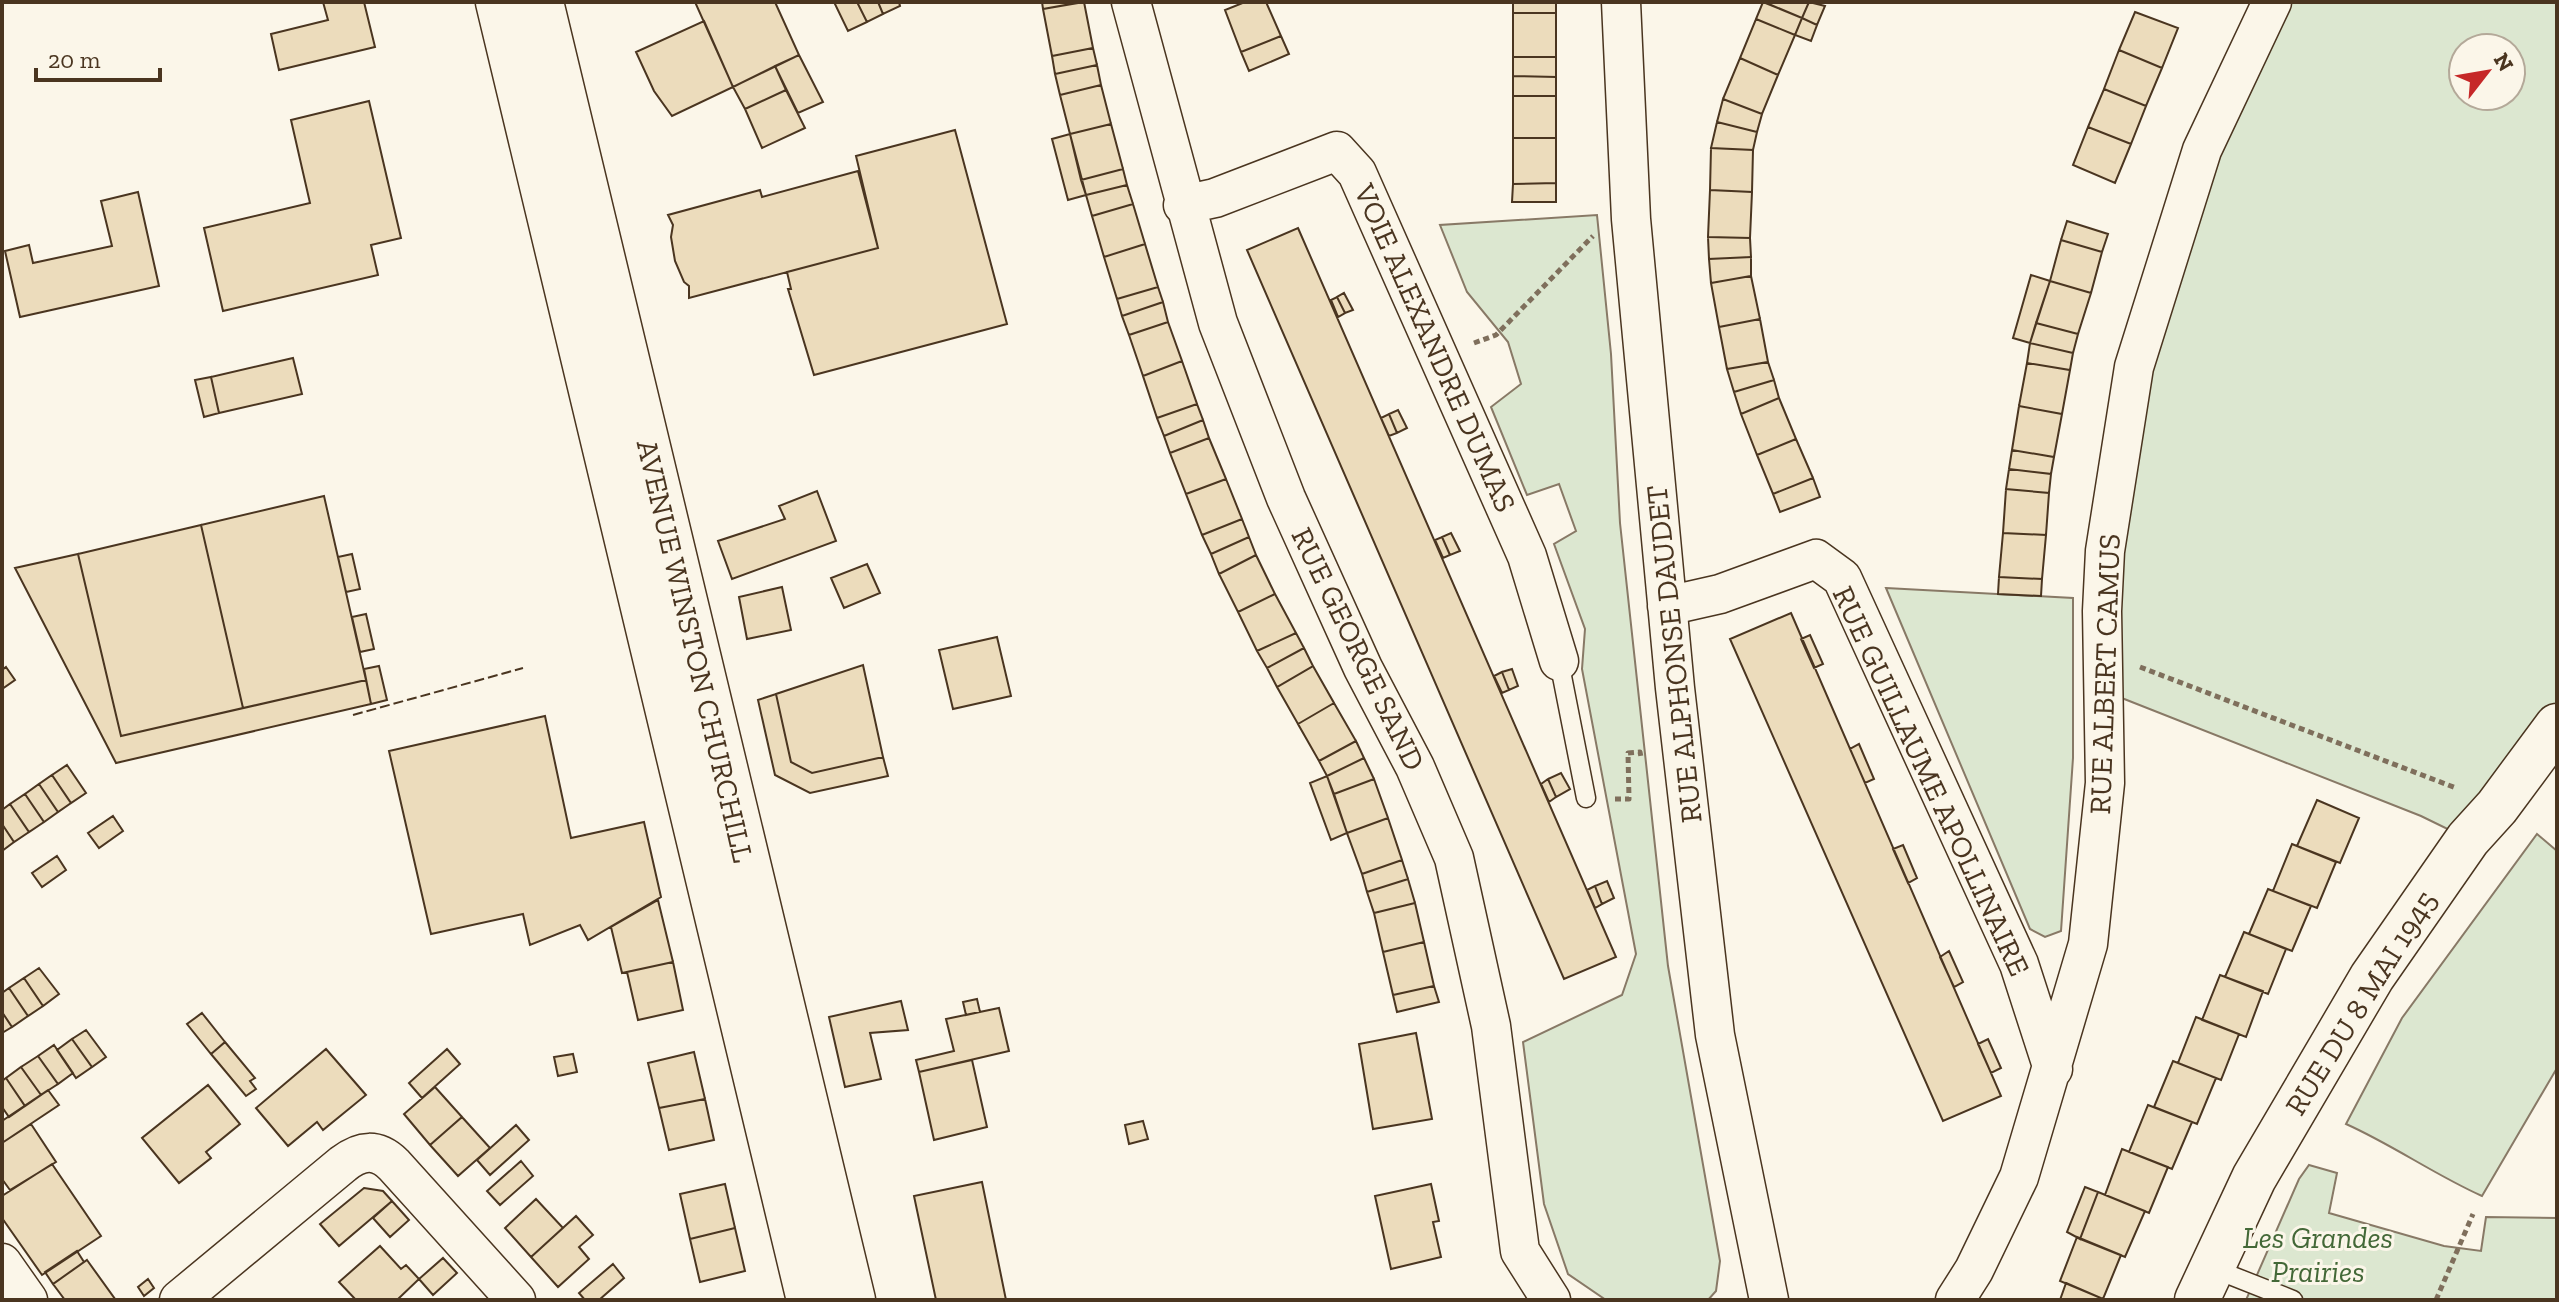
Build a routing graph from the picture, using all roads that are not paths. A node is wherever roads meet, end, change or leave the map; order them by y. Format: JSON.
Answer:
{"nodes":[{"id":1,"x":498,"y":2,"type":"edge"},
{"id":2,"x":541,"y":2,"type":"edge"},
{"id":3,"x":1131,"y":2,"type":"edge"},
{"id":4,"x":1621,"y":2,"type":"edge"},
{"id":5,"x":2272,"y":2,"type":"edge"},
{"id":6,"x":1183,"y":205,"type":"junction"},
{"id":7,"x":1667,"y":606,"type":"junction"},
{"id":8,"x":1559,"y":661,"type":"joint"},
{"id":9,"x":2550,"y":749,"type":"edge"},
{"id":10,"x":1586,"y":798,"type":"dead end"},
{"id":11,"x":2053,"y":1069,"type":"junction"},
{"id":12,"x":2,"y":1263,"type":"edge"},
{"id":13,"x":2204,"y":1284,"type":"edge"},
{"id":14,"x":28,"y":1300,"type":"edge"},
{"id":15,"x":179,"y":1300,"type":"edge"},
{"id":16,"x":516,"y":1300,"type":"edge"},
{"id":17,"x":809,"y":1300,"type":"edge"},
{"id":18,"x":853,"y":1300,"type":"edge"},
{"id":19,"x":1551,"y":1300,"type":"edge"},
{"id":20,"x":1769,"y":1300,"type":"edge"},
{"id":21,"x":1955,"y":1300,"type":"edge"},
{"id":22,"x":2293,"y":1300,"type":"edge"}],
"edges":[{"from":1,"to":17,"type":"main road","name":"AVENUE WINSTON CHURCHILL"},
{"from":2,"to":18,"type":"main road","name":"AVENUE WINSTON CHURCHILL"},
{"from":3,"to":6,"type":"street","name":"RUE GEORGE SAND"},
{"from":4,"to":7,"type":"street","name":"RUE ALPHONSE DAUDET"},
{"from":5,"to":11,"type":"street","name":"RUE ALBERT CAMUS"},
{"from":6,"to":8,"type":"street","name":"VOIE ALEXANDRE DUMAS"},
{"from":6,"to":19,"type":"street","name":"RUE GEORGE SAND"},
{"from":7,"to":11,"type":"street","name":"RUE GUILLAUME APOLLINAIRE"},
{"from":7,"to":20,"type":"street","name":"RUE ALPHONSE DAUDET"},
{"from":8,"to":10,"type":"lane"},
{"from":9,"to":13,"type":"main road","name":"RUE DU 8 MAI 1945"},
{"from":11,"to":21,"type":"street","name":"RUE ALBERT CAMUS"},
{"from":12,"to":14,"type":"street"},
{"from":13,"to":22,"type":"lane"},
{"from":15,"to":16,"type":"street"}]}
